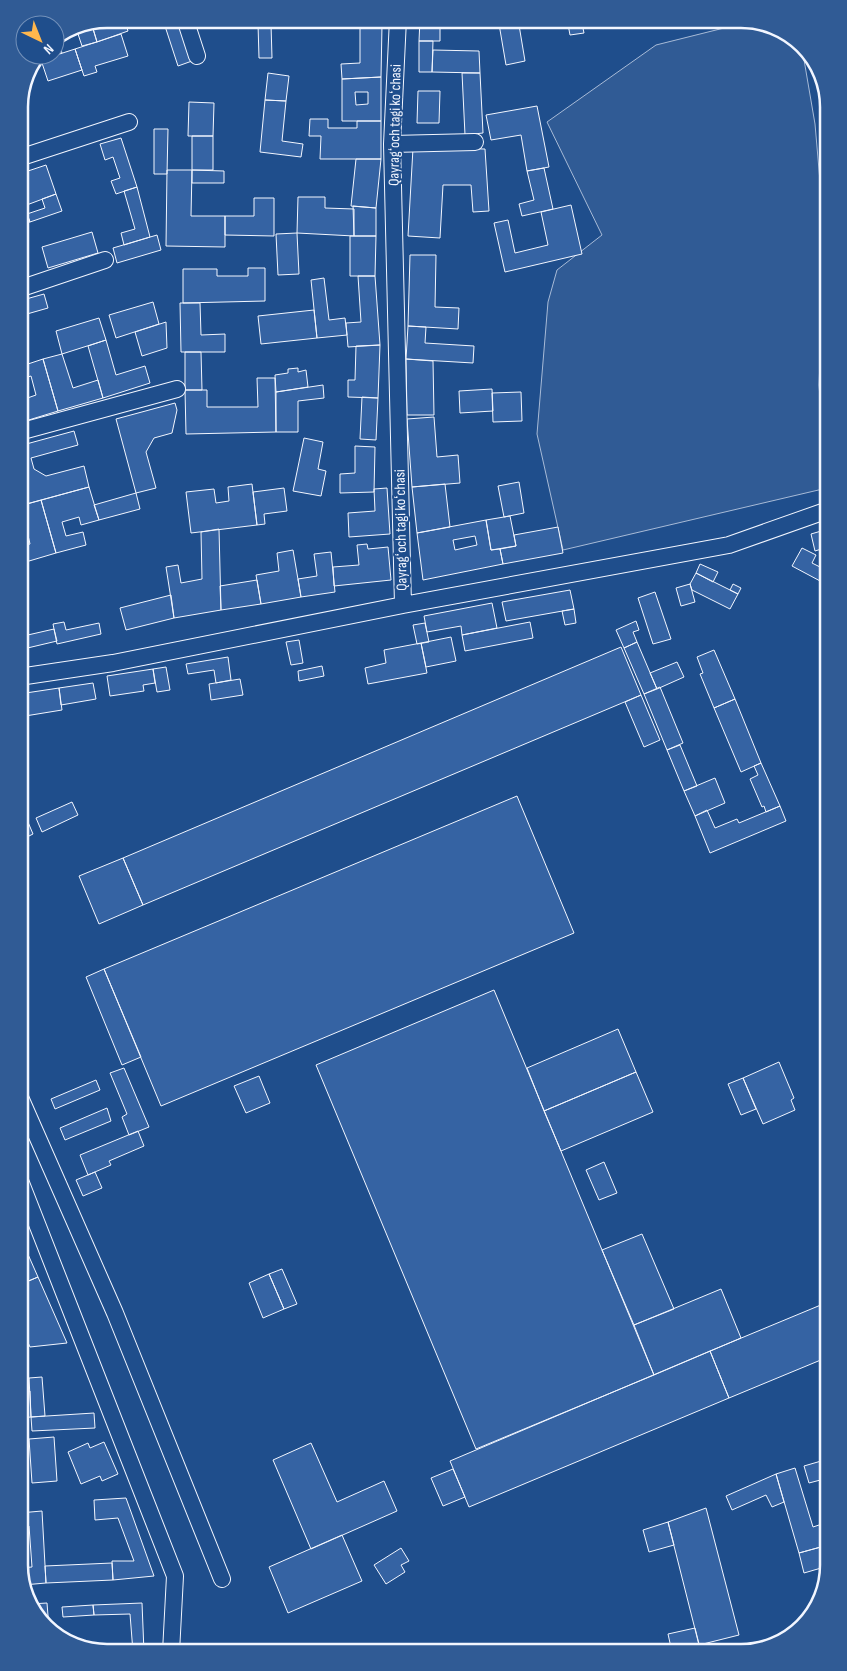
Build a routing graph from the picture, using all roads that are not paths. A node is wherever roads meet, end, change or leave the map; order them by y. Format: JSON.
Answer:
{"nodes":[{"id":1,"x":188,"y":28,"type":"edge"},
{"id":2,"x":398,"y":28,"type":"edge"},
{"id":3,"x":197,"y":56,"type":"dead end"},
{"id":4,"x":129,"y":122,"type":"dead end"},
{"id":5,"x":475,"y":142,"type":"dead end"},
{"id":6,"x":392,"y":144,"type":"junction"},
{"id":7,"x":28,"y":155,"type":"edge"},
{"id":8,"x":105,"y":260,"type":"dead end"},
{"id":9,"x":28,"y":286,"type":"edge"},
{"id":10,"x":176,"y":389,"type":"dead end"},
{"id":11,"x":28,"y":430,"type":"edge"},
{"id":12,"x":820,"y":513,"type":"edge"},
{"id":13,"x":403,"y":605,"type":"junction"},
{"id":14,"x":28,"y":676,"type":"edge"},
{"id":15,"x":28,"y":1116,"type":"edge"},
{"id":16,"x":28,"y":1201,"type":"edge"},
{"id":17,"x":222,"y":1579,"type":"dead end"},
{"id":18,"x":171,"y":1643,"type":"edge"}],
"edges":[{"from":1,"to":3,"type":"street"},
{"from":2,"to":6,"type":"street","name":"Qayragʻoch tagi koʻchasi"},
{"from":4,"to":7,"type":"street"},
{"from":5,"to":6,"type":"street"},
{"from":6,"to":13,"type":"street","name":"Qayragʻoch tagi koʻchasi"},
{"from":8,"to":9,"type":"street"},
{"from":10,"to":11,"type":"street"},
{"from":12,"to":13,"type":"street","name":"Qayragʻoch tagi koʻchasi"},
{"from":13,"to":14,"type":"street"},
{"from":15,"to":17,"type":"street"},
{"from":16,"to":18,"type":"street"}]}
